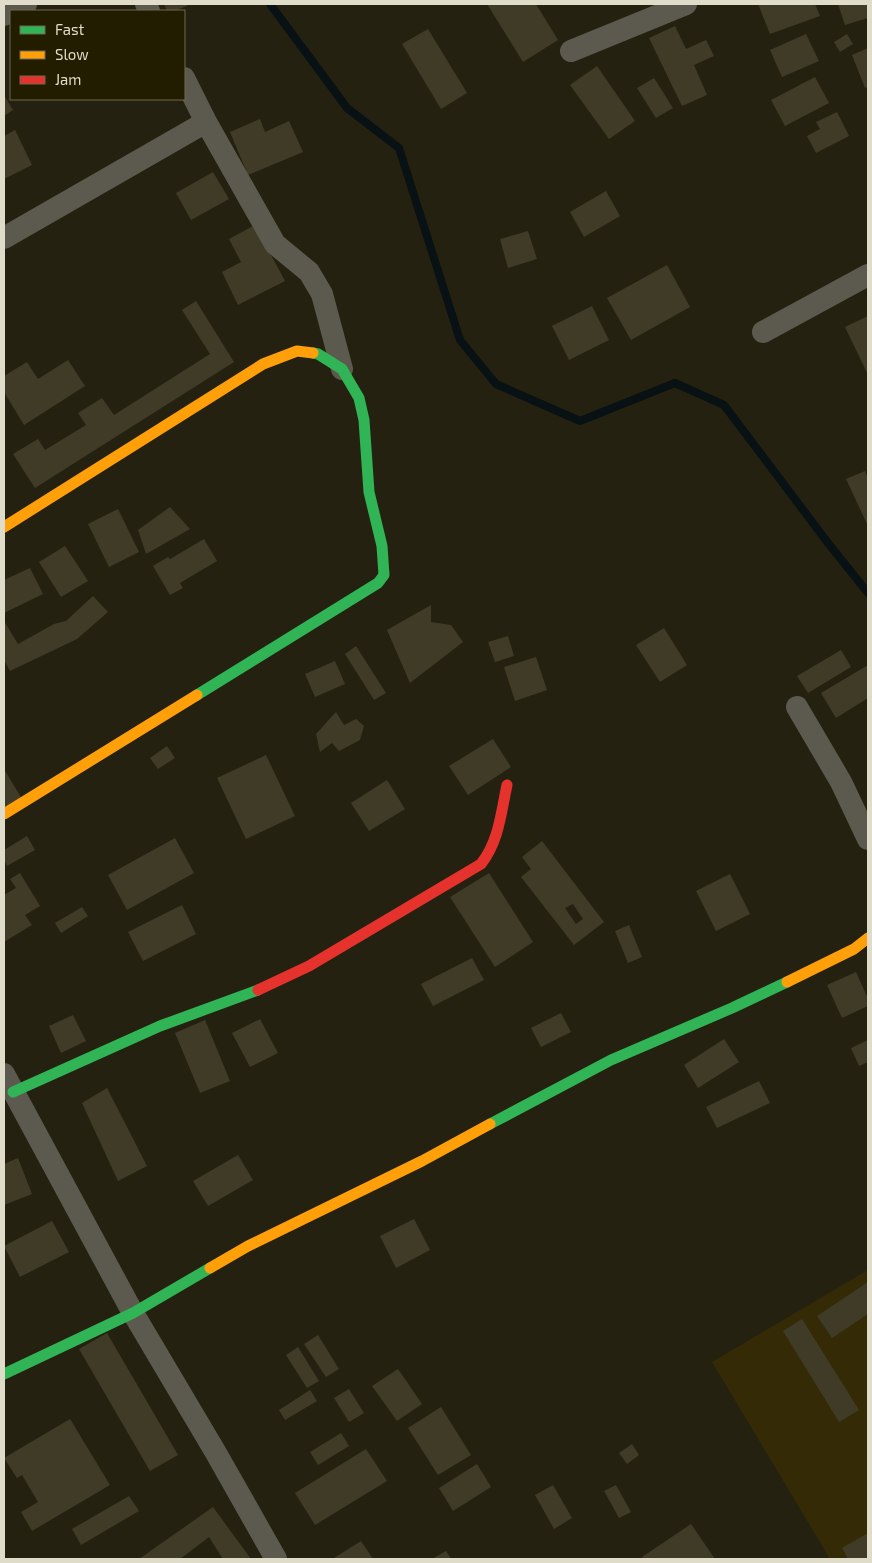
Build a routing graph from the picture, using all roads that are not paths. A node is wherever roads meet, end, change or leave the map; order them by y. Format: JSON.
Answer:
{"nodes":[{"id":1,"x":26,"y":4,"type":"edge"},
{"id":2,"x":686,"y":4,"type":"edge"},
{"id":3,"x":13,"y":10,"type":"edge"},
{"id":4,"x":571,"y":51,"type":"dead end"},
{"id":5,"x":185,"y":80,"type":"edge"},
{"id":6,"x":206,"y":122,"type":"junction"},
{"id":7,"x":4,"y":238,"type":"edge"},
{"id":8,"x":868,"y":275,"type":"edge"},
{"id":9,"x":763,"y":332,"type":"dead end"},
{"id":10,"x":342,"y":368,"type":"junction"},
{"id":11,"x":4,"y":527,"type":"edge"},
{"id":12,"x":797,"y":708,"type":"dead end"},
{"id":13,"x":506,"y":784,"type":"dead end"},
{"id":14,"x":4,"y":814,"type":"edge"},
{"id":15,"x":868,"y":839,"type":"edge"},
{"id":16,"x":868,"y":938,"type":"edge"},
{"id":17,"x":8,"y":1083,"type":"edge"},
{"id":18,"x":133,"y":1313,"type":"junction"},
{"id":19,"x":4,"y":1374,"type":"edge"},
{"id":20,"x":276,"y":1559,"type":"edge"}],
"edges":[{"from":1,"to":3,"type":"street"},
{"from":2,"to":4,"type":"street"},
{"from":5,"to":6,"type":"street"},
{"from":6,"to":7,"type":"street"},
{"from":6,"to":10,"type":"street"},
{"from":8,"to":9,"type":"street"},
{"from":10,"to":11,"type":"street"},
{"from":10,"to":14,"type":"street"},
{"from":12,"to":15,"type":"street"},
{"from":13,"to":17,"type":"street"},
{"from":16,"to":18,"type":"street"},
{"from":17,"to":18,"type":"street"},
{"from":18,"to":19,"type":"street"},
{"from":18,"to":20,"type":"street"}]}
